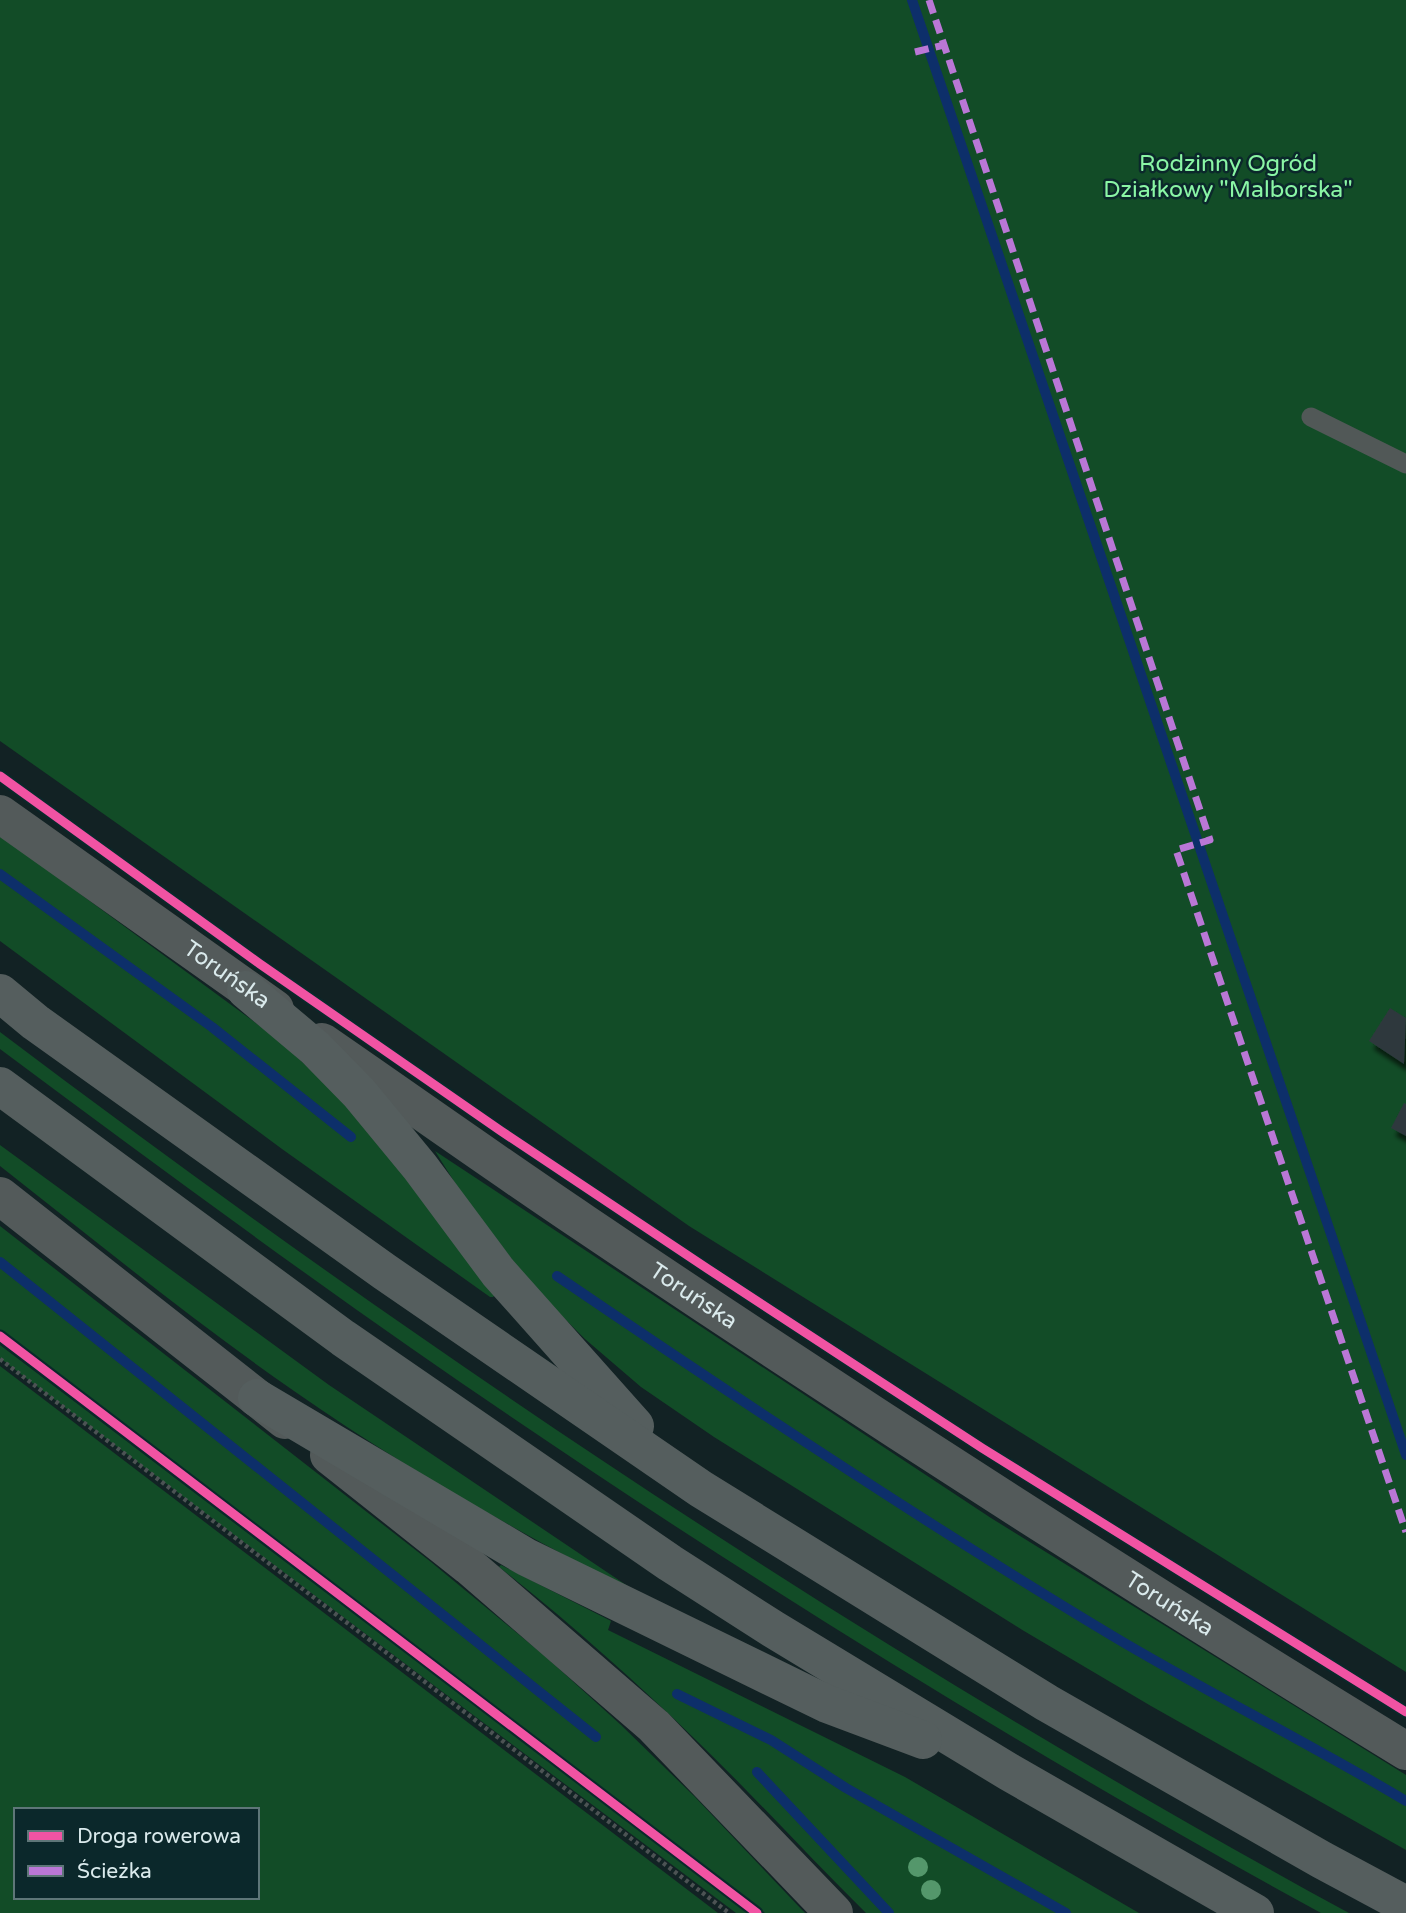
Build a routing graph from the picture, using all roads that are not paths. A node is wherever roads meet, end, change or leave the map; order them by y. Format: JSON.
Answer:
{"nodes":[{"id":1,"x":1311,"y":417,"type":"dead end"},
{"id":2,"x":1406,"y":464,"type":"edge"},
{"id":3,"x":0,"y":814,"type":"edge"},
{"id":4,"x":246,"y":990,"type":"junction"},
{"id":5,"x":0,"y":993,"type":"edge"},
{"id":6,"x":0,"y":1086,"type":"edge"},
{"id":7,"x":0,"y":1196,"type":"edge"},
{"id":8,"x":257,"y":1398,"type":"junction"},
{"id":9,"x":701,"y":1489,"type":"junction"},
{"id":10,"x":1406,"y":1751,"type":"edge"},
{"id":11,"x":1009,"y":1772,"type":"junction"},
{"id":12,"x":1406,"y":1905,"type":"edge"},
{"id":13,"x":834,"y":1913,"type":"edge"},
{"id":14,"x":1255,"y":1913,"type":"edge"}],
"edges":[{"from":1,"to":2,"type":"lane"},
{"from":3,"to":4,"type":"street","name":"Toruńska"},
{"from":4,"to":9,"type":"highway"},
{"from":4,"to":10,"type":"street","name":"Toruńska"},
{"from":5,"to":9,"type":"highway"},
{"from":6,"to":11,"type":"highway"},
{"from":7,"to":8,"type":"street"},
{"from":8,"to":11,"type":"highway"},
{"from":8,"to":13,"type":"street"},
{"from":9,"to":12,"type":"highway"},
{"from":11,"to":14,"type":"highway"}]}
